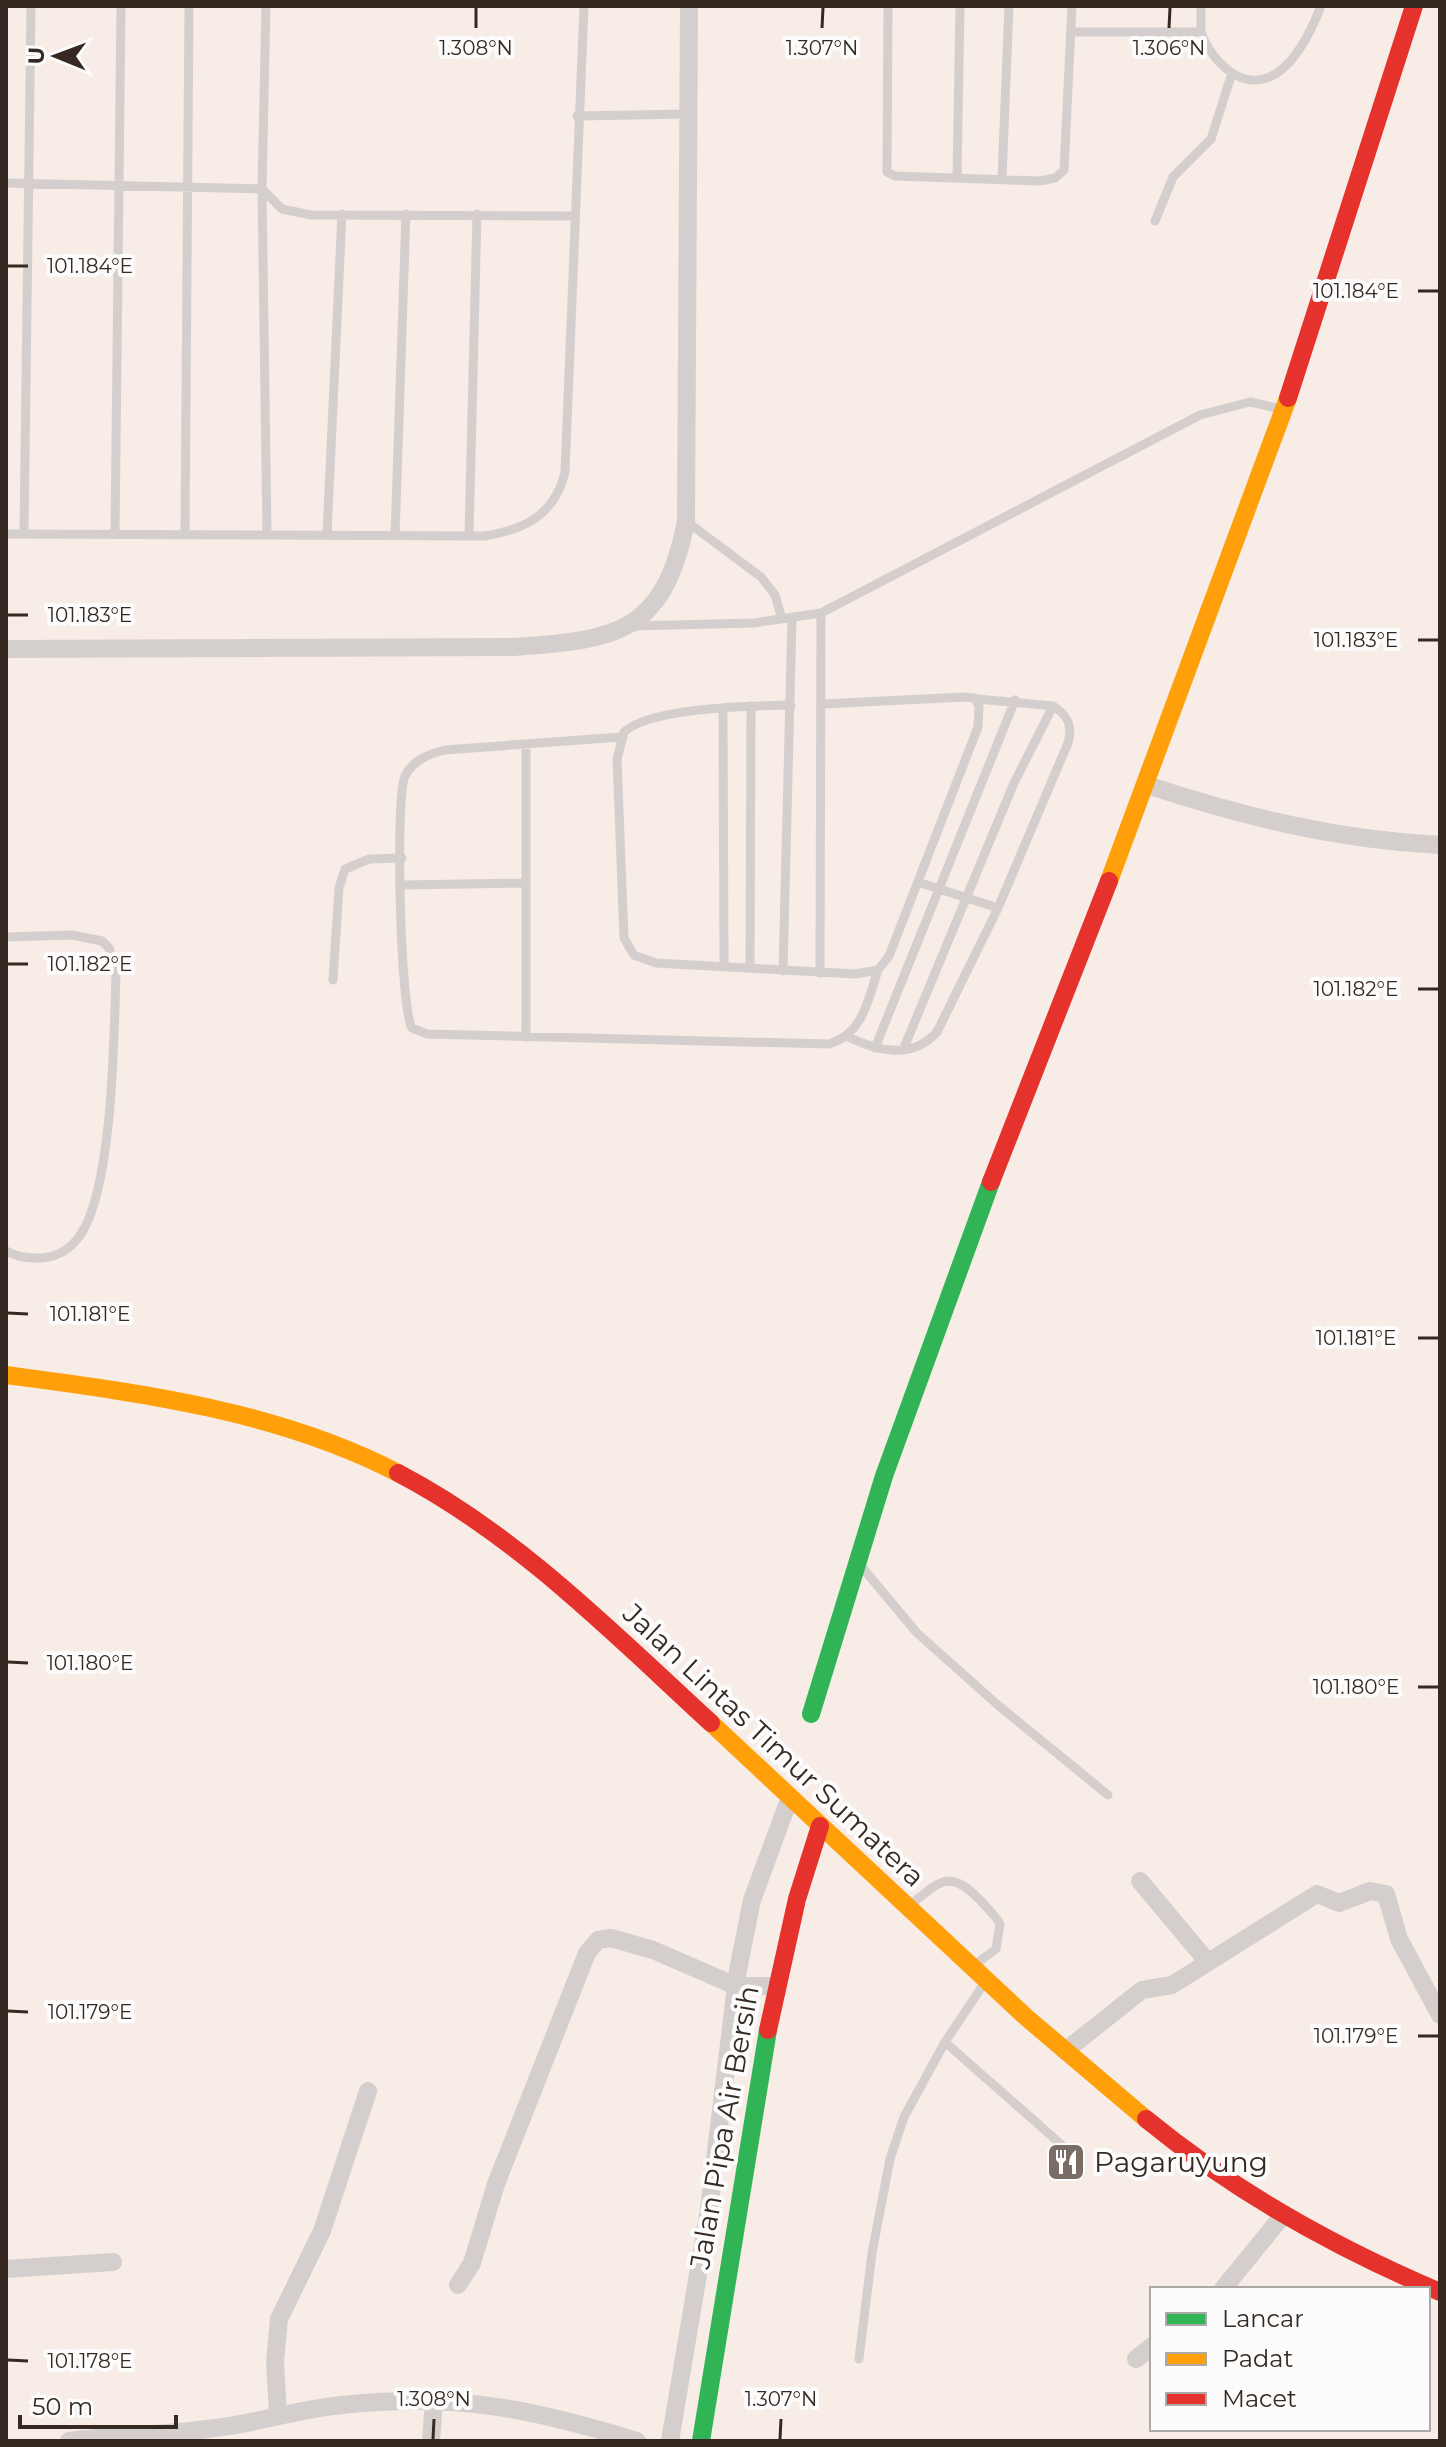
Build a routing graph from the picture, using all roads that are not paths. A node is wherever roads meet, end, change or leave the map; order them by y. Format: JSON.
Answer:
{"nodes":[{"id":1,"x":31,"y":6,"type":"edge"},
{"id":2,"x":121,"y":6,"type":"edge"},
{"id":3,"x":189,"y":6,"type":"edge"},
{"id":4,"x":266,"y":6,"type":"edge"},
{"id":5,"x":584,"y":6,"type":"edge"},
{"id":6,"x":689,"y":6,"type":"edge"},
{"id":7,"x":888,"y":6,"type":"edge"},
{"id":8,"x":960,"y":6,"type":"edge"},
{"id":9,"x":1009,"y":6,"type":"edge"},
{"id":10,"x":1072,"y":6,"type":"edge"},
{"id":11,"x":1201,"y":6,"type":"edge"},
{"id":12,"x":1321,"y":6,"type":"edge"},
{"id":13,"x":1414,"y":6,"type":"edge"},
{"id":14,"x":1072,"y":32,"type":"junction"},
{"id":15,"x":1201,"y":32,"type":"junction"},
{"id":16,"x":1232,"y":73,"type":"junction"},
{"id":17,"x":688,"y":114,"type":"junction"},
{"id":18,"x":577,"y":116,"type":"junction"},
{"id":19,"x":957,"y":177,"type":"junction"},
{"id":20,"x":1002,"y":178,"type":"junction"},
{"id":21,"x":6,"y":183,"type":"edge"},
{"id":22,"x":26,"y":184,"type":"junction"},
{"id":23,"x":120,"y":186,"type":"junction"},
{"id":24,"x":188,"y":187,"type":"junction"},
{"id":25,"x":262,"y":189,"type":"junction"},
{"id":26,"x":342,"y":214,"type":"junction"},
{"id":27,"x":406,"y":214,"type":"junction"},
{"id":28,"x":477,"y":214,"type":"junction"},
{"id":29,"x":574,"y":216,"type":"junction"},
{"id":30,"x":1155,"y":221,"type":"dead end"},
{"id":31,"x":1284,"y":410,"type":"junction"},
{"id":32,"x":686,"y":521,"type":"junction"},
{"id":33,"x":24,"y":533,"type":"junction"},
{"id":34,"x":6,"y":534,"type":"edge"},
{"id":35,"x":115,"y":534,"type":"junction"},
{"id":36,"x":185,"y":534,"type":"junction"},
{"id":37,"x":267,"y":534,"type":"junction"},
{"id":38,"x":327,"y":534,"type":"junction"},
{"id":39,"x":395,"y":535,"type":"junction"},
{"id":40,"x":469,"y":536,"type":"junction"},
{"id":41,"x":821,"y":613,"type":"junction"},
{"id":42,"x":787,"y":619,"type":"junction"},
{"id":43,"x":629,"y":626,"type":"junction"},
{"id":44,"x":6,"y":649,"type":"edge"},
{"id":45,"x":977,"y":699,"type":"junction"},
{"id":46,"x":1015,"y":700,"type":"junction"},
{"id":47,"x":823,"y":704,"type":"junction"},
{"id":48,"x":791,"y":705,"type":"junction"},
{"id":49,"x":751,"y":706,"type":"junction"},
{"id":50,"x":1053,"y":706,"type":"junction"},
{"id":51,"x":723,"y":709,"type":"junction"},
{"id":52,"x":621,"y":737,"type":"junction"},
{"id":53,"x":526,"y":744,"type":"junction"},
{"id":54,"x":1147,"y":785,"type":"junction"},
{"id":55,"x":1440,"y":845,"type":"edge"},
{"id":56,"x":402,"y":858,"type":"junction"},
{"id":57,"x":918,"y":882,"type":"junction"},
{"id":58,"x":526,"y":883,"type":"junction"},
{"id":59,"x":402,"y":885,"type":"junction"},
{"id":60,"x":940,"y":889,"type":"junction"},
{"id":61,"x":967,"y":898,"type":"junction"},
{"id":62,"x":998,"y":908,"type":"junction"},
{"id":63,"x":6,"y":937,"type":"edge"},
{"id":64,"x":724,"y":964,"type":"junction"},
{"id":65,"x":750,"y":967,"type":"junction"},
{"id":66,"x":878,"y":970,"type":"junction"},
{"id":67,"x":783,"y":971,"type":"junction"},
{"id":68,"x":820,"y":973,"type":"junction"},
{"id":69,"x":333,"y":980,"type":"dead end"},
{"id":70,"x":526,"y":1037,"type":"junction"},
{"id":71,"x":848,"y":1037,"type":"junction"},
{"id":72,"x":875,"y":1048,"type":"junction"},
{"id":73,"x":903,"y":1050,"type":"junction"},
{"id":74,"x":6,"y":1251,"type":"edge"},
{"id":75,"x":6,"y":1376,"type":"edge"},
{"id":76,"x":859,"y":1563,"type":"junction"},
{"id":77,"x":811,"y":1714,"type":"dead end"},
{"id":78,"x":1108,"y":1795,"type":"dead end"},
{"id":79,"x":790,"y":1797,"type":"junction"},
{"id":80,"x":820,"y":1826,"type":"junction"},
{"id":81,"x":1140,"y":1881,"type":"dead end"},
{"id":82,"x":908,"y":1907,"type":"junction"},
{"id":83,"x":1207,"y":1961,"type":"junction"},
{"id":84,"x":970,"y":1967,"type":"junction"},
{"id":85,"x":985,"y":1982,"type":"junction"},
{"id":86,"x":736,"y":1986,"type":"junction"},
{"id":87,"x":777,"y":1986,"type":"junction"},
{"id":88,"x":1440,"y":2015,"type":"edge"},
{"id":89,"x":945,"y":2042,"type":"junction"},
{"id":90,"x":1065,"y":2051,"type":"junction"},
{"id":91,"x":368,"y":2091,"type":"dead end"},
{"id":92,"x":1072,"y":2154,"type":"dead end"},
{"id":93,"x":1284,"y":2214,"type":"junction"},
{"id":94,"x":113,"y":2262,"type":"dead end"},
{"id":95,"x":6,"y":2269,"type":"edge"},
{"id":96,"x":458,"y":2285,"type":"dead end"},
{"id":97,"x":1225,"y":2287,"type":"edge"},
{"id":98,"x":1428,"y":2287,"type":"edge"},
{"id":99,"x":1150,"y":2348,"type":"edge"},
{"id":100,"x":859,"y":2359,"type":"dead end"},
{"id":101,"x":1136,"y":2359,"type":"dead end"},
{"id":102,"x":434,"y":2400,"type":"junction"},
{"id":103,"x":278,"y":2414,"type":"junction"},
{"id":104,"x":208,"y":2435,"type":"edge"},
{"id":105,"x":69,"y":2441,"type":"edge"},
{"id":106,"x":431,"y":2441,"type":"edge"},
{"id":107,"x":637,"y":2441,"type":"edge"},
{"id":108,"x":670,"y":2441,"type":"edge"},
{"id":109,"x":701,"y":2441,"type":"edge"}],
"edges":[{"from":1,"to":22,"type":"lane"},
{"from":2,"to":23,"type":"lane"},
{"from":3,"to":24,"type":"lane"},
{"from":4,"to":25,"type":"lane"},
{"from":5,"to":18,"type":"lane"},
{"from":6,"to":17,"type":"street"},
{"from":7,"to":19,"type":"lane"},
{"from":8,"to":19,"type":"lane"},
{"from":9,"to":20,"type":"lane"},
{"from":10,"to":14,"type":"lane"},
{"from":11,"to":15,"type":"lane"},
{"from":12,"to":16,"type":"lane"},
{"from":13,"to":31,"type":"main road"},
{"from":14,"to":15,"type":"lane"},
{"from":14,"to":20,"type":"lane"},
{"from":15,"to":16,"type":"lane"},
{"from":16,"to":30,"type":"lane"},
{"from":17,"to":18,"type":"lane"},
{"from":17,"to":32,"type":"street"},
{"from":18,"to":29,"type":"lane"},
{"from":19,"to":20,"type":"lane"},
{"from":21,"to":22,"type":"lane"},
{"from":22,"to":23,"type":"lane"},
{"from":22,"to":33,"type":"lane"},
{"from":23,"to":24,"type":"lane"},
{"from":23,"to":35,"type":"lane"},
{"from":24,"to":25,"type":"lane"},
{"from":24,"to":36,"type":"lane"},
{"from":25,"to":26,"type":"lane"},
{"from":25,"to":37,"type":"lane"},
{"from":26,"to":27,"type":"lane"},
{"from":26,"to":38,"type":"lane"},
{"from":27,"to":28,"type":"lane"},
{"from":27,"to":39,"type":"lane"},
{"from":28,"to":29,"type":"lane"},
{"from":28,"to":40,"type":"lane"},
{"from":29,"to":40,"type":"lane"},
{"from":31,"to":41,"type":"lane"},
{"from":31,"to":54,"type":"main road"},
{"from":32,"to":42,"type":"lane"},
{"from":32,"to":43,"type":"street"},
{"from":33,"to":34,"type":"lane"},
{"from":33,"to":35,"type":"lane"},
{"from":35,"to":36,"type":"lane"},
{"from":36,"to":37,"type":"lane"},
{"from":37,"to":38,"type":"lane"},
{"from":38,"to":39,"type":"lane"},
{"from":39,"to":40,"type":"lane"},
{"from":41,"to":42,"type":"lane"},
{"from":41,"to":47,"type":"lane"},
{"from":42,"to":43,"type":"lane"},
{"from":42,"to":48,"type":"lane"},
{"from":43,"to":44,"type":"street"},
{"from":45,"to":46,"type":"lane"},
{"from":45,"to":47,"type":"lane"},
{"from":45,"to":57,"type":"lane"},
{"from":46,"to":50,"type":"lane"},
{"from":46,"to":60,"type":"lane"},
{"from":47,"to":68,"type":"lane"},
{"from":48,"to":49,"type":"lane"},
{"from":48,"to":67,"type":"lane"},
{"from":49,"to":51,"type":"lane"},
{"from":49,"to":65,"type":"lane"},
{"from":50,"to":61,"type":"lane"},
{"from":50,"to":62,"type":"lane"},
{"from":51,"to":52,"type":"lane"},
{"from":51,"to":64,"type":"lane"},
{"from":52,"to":53,"type":"lane"},
{"from":52,"to":64,"type":"lane"},
{"from":53,"to":56,"type":"lane"},
{"from":53,"to":58,"type":"lane"},
{"from":54,"to":55,"type":"street"},
{"from":54,"to":76,"type":"main road"},
{"from":56,"to":59,"type":"lane"},
{"from":56,"to":69,"type":"lane"},
{"from":57,"to":60,"type":"lane"},
{"from":57,"to":66,"type":"lane"},
{"from":58,"to":59,"type":"lane"},
{"from":58,"to":70,"type":"lane"},
{"from":59,"to":70,"type":"lane"},
{"from":60,"to":61,"type":"lane"},
{"from":60,"to":72,"type":"lane"},
{"from":61,"to":62,"type":"lane"},
{"from":61,"to":73,"type":"lane"},
{"from":62,"to":73,"type":"lane"},
{"from":63,"to":74,"type":"lane"},
{"from":64,"to":65,"type":"lane"},
{"from":65,"to":67,"type":"lane"},
{"from":66,"to":68,"type":"lane"},
{"from":66,"to":71,"type":"lane"},
{"from":67,"to":68,"type":"lane"},
{"from":70,"to":71,"type":"lane"},
{"from":71,"to":72,"type":"lane"},
{"from":72,"to":73,"type":"lane"},
{"from":75,"to":79,"type":"main road","name":"Jalan Lintas Timur Sumatera"},
{"from":76,"to":77,"type":"main road"},
{"from":76,"to":78,"type":"lane"},
{"from":79,"to":80,"type":"main road","name":"Jalan Lintas Timur Sumatera"},
{"from":79,"to":86,"type":"street"},
{"from":80,"to":82,"type":"main road","name":"Jalan Lintas Timur Sumatera"},
{"from":80,"to":87,"type":"main road","name":"Jalan Pipa Air Bersih"},
{"from":81,"to":83,"type":"street"},
{"from":82,"to":84,"type":"main road","name":"Jalan Lintas Timur Sumatera"},
{"from":82,"to":84,"type":"lane"},
{"from":83,"to":88,"type":"street"},
{"from":83,"to":90,"type":"street"},
{"from":84,"to":85,"type":"main road","name":"Jalan Lintas Timur Sumatera"},
{"from":85,"to":89,"type":"lane"},
{"from":85,"to":90,"type":"main road","name":"Jalan Lintas Timur Sumatera"},
{"from":86,"to":87,"type":"street"},
{"from":86,"to":96,"type":"street"},
{"from":86,"to":108,"type":"street"},
{"from":87,"to":109,"type":"main road","name":"Jalan Pipa Air Bersih"},
{"from":89,"to":92,"type":"lane"},
{"from":89,"to":100,"type":"lane"},
{"from":90,"to":93,"type":"main road","name":"Jalan Lintas Timur Sumatera"},
{"from":91,"to":103,"type":"street"},
{"from":93,"to":97,"type":"street"},
{"from":93,"to":98,"type":"main road","name":"Jalan Lintas Timur Sumatera"},
{"from":94,"to":95,"type":"street"},
{"from":99,"to":101,"type":"street"},
{"from":102,"to":103,"type":"street"},
{"from":102,"to":106,"type":"street"},
{"from":102,"to":107,"type":"street"},
{"from":103,"to":104,"type":"street"},
{"from":104,"to":105,"type":"street"}]}
